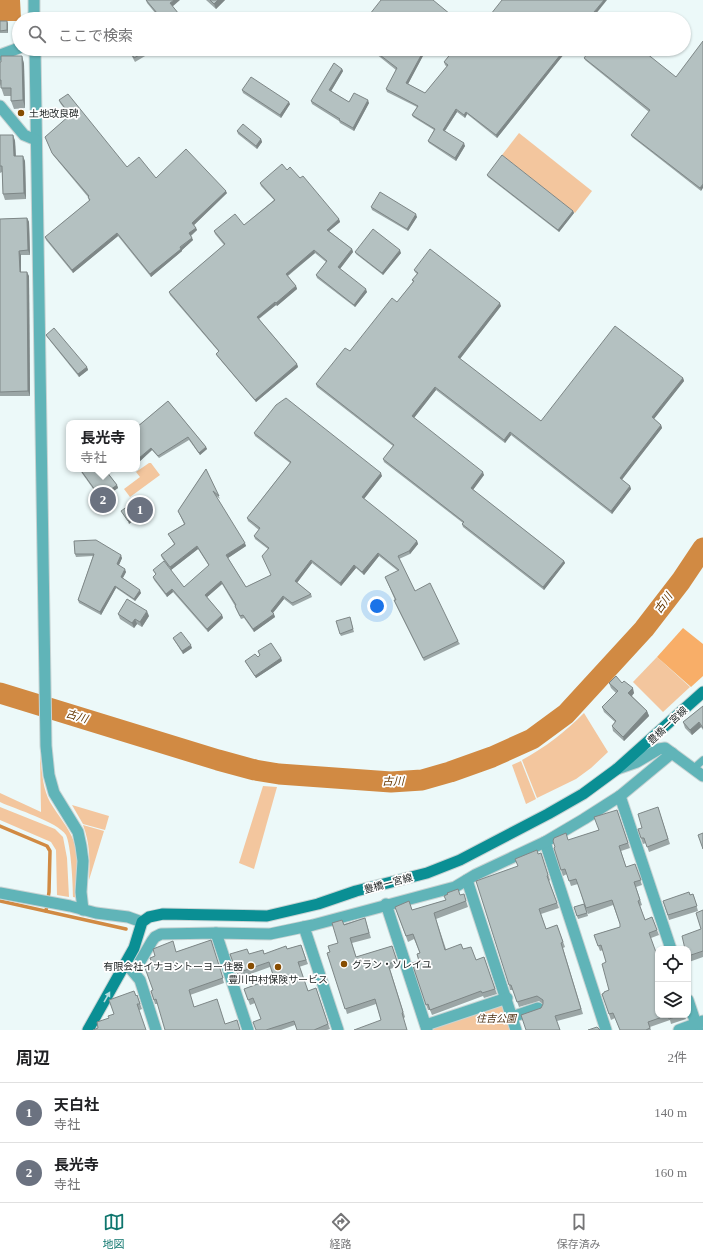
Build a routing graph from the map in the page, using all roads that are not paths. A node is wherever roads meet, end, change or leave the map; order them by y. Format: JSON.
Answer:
{"nodes":[{"id":1,"x":34,"y":0,"type":"edge"},
{"id":2,"x":34,"y":12,"type":"edge"},
{"id":3,"x":12,"y":51,"type":"edge"},
{"id":4,"x":0,"y":55,"type":"edge"},
{"id":5,"x":35,"y":56,"type":"edge"},
{"id":6,"x":0,"y":106,"type":"edge"},
{"id":7,"x":36,"y":140,"type":"junction"},
{"id":8,"x":703,"y":692,"type":"edge"},
{"id":9,"x":672,"y":753,"type":"junction"},
{"id":10,"x":703,"y":760,"type":"edge"},
{"id":11,"x":617,"y":769,"type":"junction"},
{"id":12,"x":692,"y":769,"type":"junction"},
{"id":13,"x":703,"y":776,"type":"edge"},
{"id":14,"x":620,"y":796,"type":"junction"},
{"id":15,"x":545,"y":842,"type":"junction"},
{"id":16,"x":467,"y":880,"type":"junction"},
{"id":17,"x":0,"y":893,"type":"edge"},
{"id":18,"x":386,"y":904,"type":"junction"},
{"id":19,"x":83,"y":910,"type":"junction"},
{"id":20,"x":142,"y":922,"type":"junction"},
{"id":21,"x":304,"y":926,"type":"junction"},
{"id":22,"x":216,"y":932,"type":"junction"},
{"id":23,"x":670,"y":946,"type":"edge"},
{"id":24,"x":125,"y":964,"type":"junction"},
{"id":25,"x":134,"y":972,"type":"junction"},
{"id":26,"x":507,"y":998,"type":"junction"},
{"id":27,"x":538,"y":1008,"type":"edge"},
{"id":28,"x":691,"y":1008,"type":"edge"},
{"id":29,"x":512,"y":1017,"type":"junction"},
{"id":30,"x":698,"y":1025,"type":"edge"},
{"id":31,"x":427,"y":1028,"type":"edge"},
{"id":32,"x":88,"y":1030,"type":"edge"},
{"id":33,"x":156,"y":1030,"type":"edge"},
{"id":34,"x":248,"y":1030,"type":"edge"},
{"id":35,"x":338,"y":1030,"type":"edge"},
{"id":36,"x":516,"y":1030,"type":"edge"},
{"id":37,"x":606,"y":1030,"type":"edge"},
{"id":38,"x":679,"y":1030,"type":"edge"}],
"edges":[{"from":1,"to":2,"type":"street"},
{"from":3,"to":4,"type":"street"},
{"from":5,"to":7,"type":"street"},
{"from":6,"to":7,"type":"street"},
{"from":7,"to":19,"type":"street"},
{"from":8,"to":11,"type":"main road","name":"豊橋一宮線"},
{"from":9,"to":11,"type":"street"},
{"from":9,"to":12,"type":"street"},
{"from":9,"to":14,"type":"street"},
{"from":10,"to":12,"type":"lane"},
{"from":11,"to":20,"type":"main road","name":"豊橋一宮線"},
{"from":12,"to":13,"type":"street"},
{"from":14,"to":15,"type":"street"},
{"from":14,"to":23,"type":"street"},
{"from":15,"to":16,"type":"street"},
{"from":15,"to":37,"type":"street"},
{"from":16,"to":18,"type":"street"},
{"from":16,"to":26,"type":"street"},
{"from":17,"to":19,"type":"street"},
{"from":18,"to":21,"type":"street"},
{"from":18,"to":31,"type":"street"},
{"from":19,"to":20,"type":"street"},
{"from":20,"to":24,"type":"main road"},
{"from":21,"to":22,"type":"street"},
{"from":21,"to":35,"type":"street"},
{"from":22,"to":25,"type":"street"},
{"from":22,"to":34,"type":"street"},
{"from":24,"to":25,"type":"street"},
{"from":32,"to":24,"type":"main road","one_way":true},
{"from":25,"to":33,"type":"street"},
{"from":26,"to":29,"type":"street"},
{"from":26,"to":31,"type":"street"},
{"from":27,"to":29,"type":"street"},
{"from":28,"to":30,"type":"street"},
{"from":29,"to":36,"type":"street"},
{"from":30,"to":38,"type":"street"}]}
